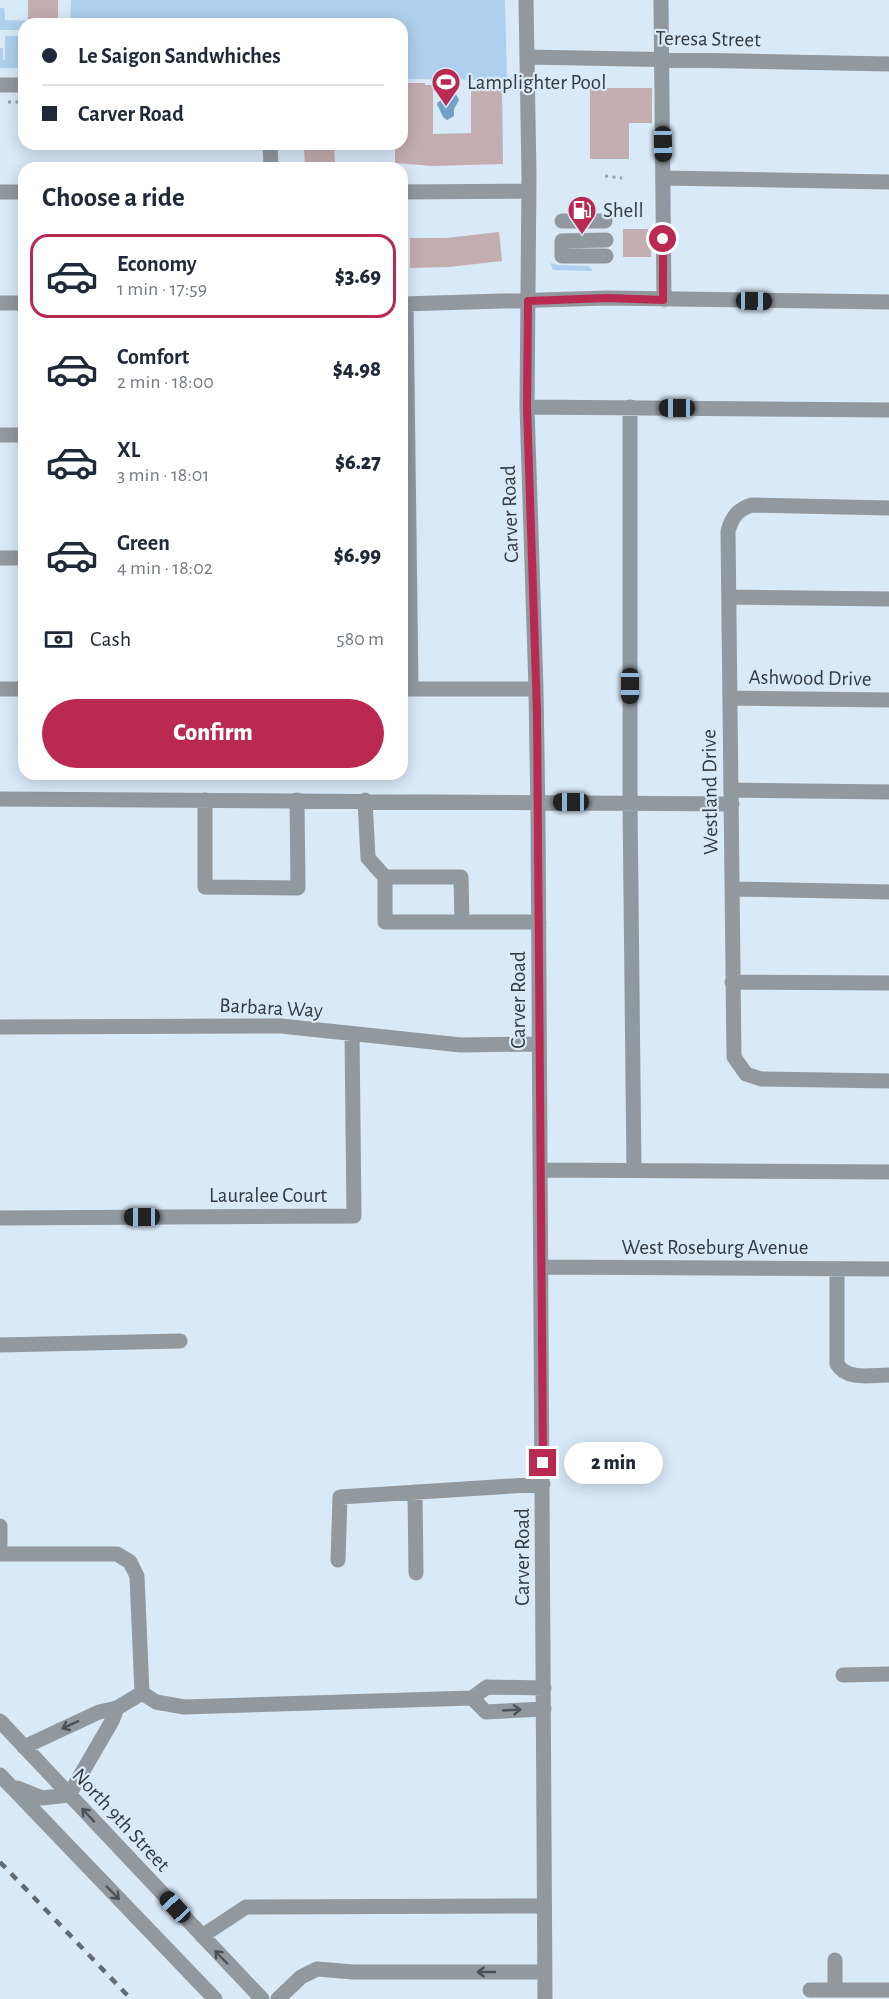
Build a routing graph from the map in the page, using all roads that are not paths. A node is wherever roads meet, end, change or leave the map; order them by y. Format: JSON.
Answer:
{"nodes":[{"id":1,"x":526,"y":0,"type":"edge"},
{"id":2,"x":662,"y":0,"type":"edge"},
{"id":3,"x":527,"y":57,"type":"junction"},
{"id":4,"x":662,"y":59,"type":"junction"},
{"id":5,"x":889,"y":64,"type":"edge"},
{"id":6,"x":18,"y":85,"type":"edge"},
{"id":7,"x":0,"y":86,"type":"edge"},
{"id":8,"x":663,"y":178,"type":"junction"},
{"id":9,"x":889,"y":182,"type":"edge"},
{"id":10,"x":529,"y":191,"type":"junction"},
{"id":11,"x":0,"y":192,"type":"edge"},
{"id":12,"x":18,"y":192,"type":"edge"},
{"id":13,"x":408,"y":192,"type":"edge"},
{"id":14,"x":562,"y":222,"type":"dead end"},
{"id":15,"x":605,"y":232,"type":"dead end"},
{"id":16,"x":663,"y":300,"type":"junction"},
{"id":17,"x":528,"y":301,"type":"junction"},
{"id":18,"x":889,"y":302,"type":"edge"},
{"id":19,"x":0,"y":303,"type":"edge"},
{"id":20,"x":18,"y":303,"type":"edge"},
{"id":21,"x":408,"y":304,"type":"edge"},
{"id":22,"x":527,"y":407,"type":"junction"},
{"id":23,"x":630,"y":407,"type":"junction"},
{"id":24,"x":889,"y":410,"type":"edge"},
{"id":25,"x":0,"y":435,"type":"edge"},
{"id":26,"x":18,"y":435,"type":"edge"},
{"id":27,"x":889,"y":508,"type":"edge"},
{"id":28,"x":0,"y":558,"type":"edge"},
{"id":29,"x":18,"y":558,"type":"edge"},
{"id":30,"x":729,"y":597,"type":"junction"},
{"id":31,"x":889,"y":599,"type":"edge"},
{"id":32,"x":0,"y":689,"type":"edge"},
{"id":33,"x":18,"y":689,"type":"edge"},
{"id":34,"x":408,"y":689,"type":"edge"},
{"id":35,"x":536,"y":689,"type":"junction"},
{"id":36,"x":730,"y":698,"type":"junction"},
{"id":37,"x":889,"y":700,"type":"edge"},
{"id":38,"x":889,"y":792,"type":"edge"},
{"id":39,"x":732,"y":797,"type":"junction"},
{"id":40,"x":0,"y":799,"type":"edge"},
{"id":41,"x":206,"y":800,"type":"junction"},
{"id":42,"x":297,"y":800,"type":"junction"},
{"id":43,"x":365,"y":800,"type":"junction"},
{"id":44,"x":537,"y":801,"type":"junction"},
{"id":45,"x":630,"y":802,"type":"junction"},
{"id":46,"x":385,"y":877,"type":"junction"},
{"id":47,"x":732,"y":889,"type":"junction"},
{"id":48,"x":889,"y":892,"type":"edge"},
{"id":49,"x":462,"y":922,"type":"junction"},
{"id":50,"x":538,"y":922,"type":"junction"},
{"id":51,"x":732,"y":982,"type":"junction"},
{"id":52,"x":889,"y":983,"type":"edge"},
{"id":53,"x":0,"y":1027,"type":"edge"},
{"id":54,"x":352,"y":1034,"type":"junction"},
{"id":55,"x":539,"y":1044,"type":"junction"},
{"id":56,"x":889,"y":1081,"type":"edge"},
{"id":57,"x":541,"y":1170,"type":"junction"},
{"id":58,"x":634,"y":1171,"type":"junction"},
{"id":59,"x":889,"y":1172,"type":"edge"},
{"id":60,"x":0,"y":1218,"type":"edge"},
{"id":61,"x":542,"y":1267,"type":"junction"},
{"id":62,"x":837,"y":1269,"type":"junction"},
{"id":63,"x":889,"y":1269,"type":"edge"},
{"id":64,"x":180,"y":1341,"type":"dead end"},
{"id":65,"x":0,"y":1345,"type":"edge"},
{"id":66,"x":889,"y":1375,"type":"edge"},
{"id":67,"x":543,"y":1485,"type":"junction"},
{"id":68,"x":415,"y":1492,"type":"junction"},
{"id":69,"x":0,"y":1526,"type":"edge"},
{"id":70,"x":0,"y":1554,"type":"edge"},
{"id":71,"x":339,"y":1560,"type":"dead end"},
{"id":72,"x":416,"y":1573,"type":"dead end"},
{"id":73,"x":889,"y":1674,"type":"edge"},
{"id":74,"x":843,"y":1675,"type":"dead end"},
{"id":75,"x":544,"y":1688,"type":"junction"},
{"id":76,"x":142,"y":1693,"type":"junction"},
{"id":77,"x":472,"y":1698,"type":"junction"},
{"id":78,"x":117,"y":1708,"type":"junction"},
{"id":79,"x":544,"y":1708,"type":"junction"},
{"id":80,"x":0,"y":1721,"type":"edge"},
{"id":81,"x":24,"y":1747,"type":"junction"},
{"id":82,"x":2,"y":1778,"type":"edge"},
{"id":83,"x":69,"y":1795,"type":"junction"},
{"id":84,"x":544,"y":1906,"type":"junction"},
{"id":85,"x":202,"y":1936,"type":"junction"},
{"id":86,"x":835,"y":1960,"type":"dead end"},
{"id":87,"x":545,"y":1972,"type":"junction"},
{"id":88,"x":810,"y":1990,"type":"dead end"},
{"id":89,"x":835,"y":1990,"type":"junction"},
{"id":90,"x":889,"y":1990,"type":"edge"},
{"id":91,"x":215,"y":1999,"type":"edge"},
{"id":92,"x":262,"y":1999,"type":"edge"},
{"id":93,"x":278,"y":1999,"type":"edge"},
{"id":94,"x":545,"y":1999,"type":"edge"}],
"edges":[{"from":1,"to":3,"type":"street","name":"Carver Road"},
{"from":2,"to":4,"type":"street"},
{"from":3,"to":4,"type":"street","name":"Teresa Street"},
{"from":3,"to":10,"type":"street","name":"Carver Road"},
{"from":4,"to":5,"type":"street","name":"Teresa Street"},
{"from":4,"to":8,"type":"street"},
{"from":6,"to":7,"type":"street"},
{"from":8,"to":9,"type":"street"},
{"from":8,"to":16,"type":"street"},
{"from":10,"to":13,"type":"street"},
{"from":10,"to":17,"type":"street","name":"Carver Road"},
{"from":11,"to":12,"type":"street"},
{"from":14,"to":15,"type":"street"},
{"from":16,"to":17,"type":"street"},
{"from":16,"to":18,"type":"street"},
{"from":17,"to":21,"type":"street"},
{"from":17,"to":22,"type":"street","name":"Carver Road"},
{"from":19,"to":20,"type":"street"},
{"from":22,"to":23,"type":"street"},
{"from":22,"to":35,"type":"street","name":"Carver Road"},
{"from":23,"to":24,"type":"street"},
{"from":23,"to":45,"type":"street"},
{"from":25,"to":26,"type":"street"},
{"from":27,"to":30,"type":"street","name":"Westland Drive"},
{"from":28,"to":29,"type":"street"},
{"from":30,"to":31,"type":"street"},
{"from":30,"to":36,"type":"street","name":"Westland Drive"},
{"from":32,"to":33,"type":"street"},
{"from":34,"to":35,"type":"street"},
{"from":35,"to":44,"type":"street","name":"Carver Road"},
{"from":36,"to":37,"type":"street","name":"Ashwood Drive"},
{"from":36,"to":39,"type":"street","name":"Westland Drive"},
{"from":38,"to":39,"type":"street"},
{"from":39,"to":45,"type":"street"},
{"from":39,"to":47,"type":"street","name":"Westland Drive"},
{"from":40,"to":41,"type":"street"},
{"from":41,"to":42,"type":"street"},
{"from":41,"to":42,"type":"street"},
{"from":42,"to":43,"type":"street"},
{"from":43,"to":44,"type":"street"},
{"from":43,"to":46,"type":"street"},
{"from":44,"to":45,"type":"street"},
{"from":44,"to":50,"type":"street","name":"Carver Road"},
{"from":45,"to":58,"type":"street"},
{"from":46,"to":49,"type":"street"},
{"from":46,"to":49,"type":"street"},
{"from":47,"to":48,"type":"street"},
{"from":47,"to":51,"type":"street","name":"Westland Drive"},
{"from":49,"to":50,"type":"street"},
{"from":50,"to":55,"type":"street","name":"Carver Road"},
{"from":51,"to":52,"type":"street"},
{"from":51,"to":56,"type":"street","name":"Westland Drive"},
{"from":53,"to":54,"type":"street","name":"Barbara Way"},
{"from":54,"to":55,"type":"street","name":"Barbara Way"},
{"from":54,"to":60,"type":"street","name":"Lauralee Court"},
{"from":55,"to":57,"type":"street","name":"Carver Road"},
{"from":57,"to":58,"type":"street"},
{"from":57,"to":61,"type":"street","name":"Carver Road"},
{"from":58,"to":59,"type":"street"},
{"from":61,"to":62,"type":"street","name":"West Roseburg Avenue"},
{"from":61,"to":67,"type":"street","name":"Carver Road"},
{"from":62,"to":63,"type":"street","name":"West Roseburg Avenue"},
{"from":62,"to":66,"type":"street"},
{"from":64,"to":65,"type":"street"},
{"from":67,"to":68,"type":"street"},
{"from":67,"to":75,"type":"street","name":"Carver Road"},
{"from":68,"to":71,"type":"street"},
{"from":68,"to":72,"type":"street"},
{"from":69,"to":70,"type":"street"},
{"from":70,"to":76,"type":"street"},
{"from":73,"to":74,"type":"street"},
{"from":75,"to":77,"type":"street"},
{"from":75,"to":79,"type":"street","name":"Carver Road"},
{"from":76,"to":77,"type":"street"},
{"from":76,"to":78,"type":"street"},
{"from":77,"to":79,"type":"street","one_way":true},
{"from":78,"to":81,"type":"street","one_way":true},
{"from":78,"to":83,"type":"street"},
{"from":79,"to":84,"type":"street","name":"Carver Road"},
{"from":80,"to":81,"type":"street","name":"North 9th Street"},
{"from":81,"to":83,"type":"street","name":"North 9th Street"},
{"from":82,"to":83,"type":"street"},
{"from":82,"to":91,"type":"street","one_way":true},
{"from":85,"to":83,"type":"street","name":"North 9th Street","one_way":true},
{"from":84,"to":85,"type":"street"},
{"from":84,"to":87,"type":"street","name":"Carver Road"},
{"from":92,"to":85,"type":"street","name":"North 9th Street","one_way":true},
{"from":86,"to":89,"type":"street"},
{"from":87,"to":93,"type":"street","one_way":true},
{"from":87,"to":94,"type":"street","name":"Carver Road"},
{"from":88,"to":89,"type":"street"},
{"from":89,"to":90,"type":"street"}]}
